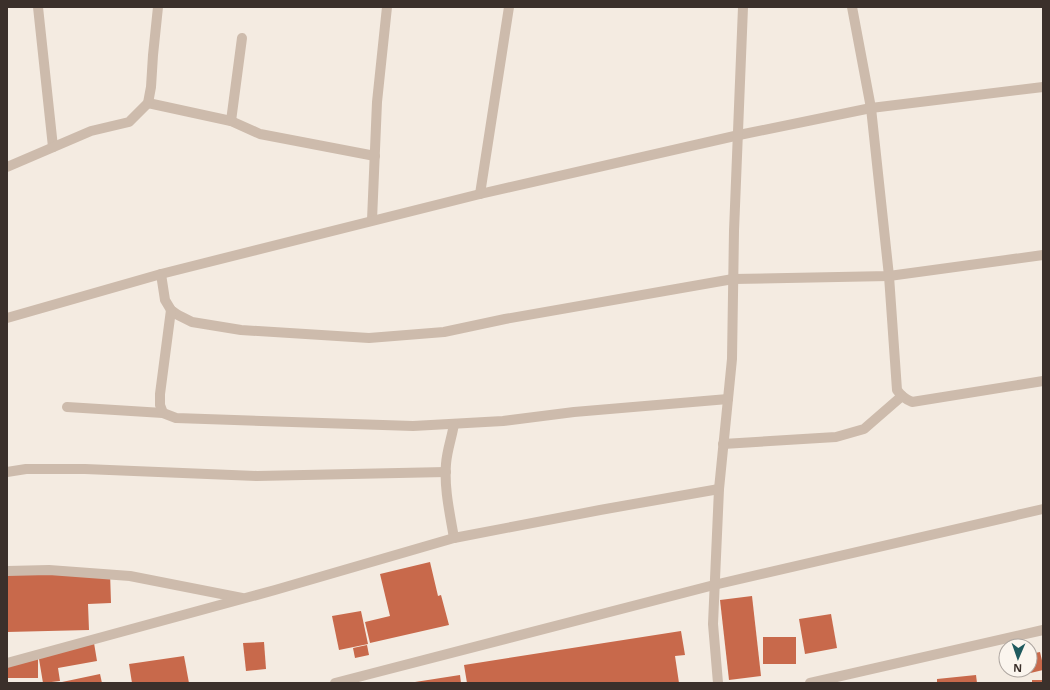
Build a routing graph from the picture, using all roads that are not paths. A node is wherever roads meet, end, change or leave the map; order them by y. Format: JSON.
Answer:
{"nodes":[{"id":1,"x":38,"y":7,"type":"edge"},
{"id":2,"x":158,"y":7,"type":"edge"},
{"id":3,"x":387,"y":7,"type":"edge"},
{"id":4,"x":509,"y":7,"type":"edge"},
{"id":5,"x":744,"y":7,"type":"edge"},
{"id":6,"x":852,"y":7,"type":"edge"},
{"id":7,"x":242,"y":38,"type":"dead end"},
{"id":8,"x":1043,"y":87,"type":"edge"},
{"id":9,"x":148,"y":103,"type":"junction"},
{"id":10,"x":872,"y":108,"type":"junction"},
{"id":11,"x":231,"y":121,"type":"junction"},
{"id":12,"x":738,"y":135,"type":"junction"},
{"id":13,"x":53,"y":147,"type":"junction"},
{"id":14,"x":375,"y":156,"type":"junction"},
{"id":15,"x":7,"y":167,"type":"edge"},
{"id":16,"x":480,"y":194,"type":"junction"},
{"id":17,"x":372,"y":220,"type":"junction"},
{"id":18,"x":1043,"y":255,"type":"edge"},
{"id":19,"x":161,"y":274,"type":"junction"},
{"id":20,"x":889,"y":276,"type":"junction"},
{"id":21,"x":733,"y":279,"type":"junction"},
{"id":22,"x":171,"y":310,"type":"junction"},
{"id":23,"x":7,"y":318,"type":"edge"},
{"id":24,"x":1043,"y":381,"type":"edge"},
{"id":25,"x":902,"y":396,"type":"junction"},
{"id":26,"x":728,"y":398,"type":"junction"},
{"id":27,"x":67,"y":408,"type":"dead end"},
{"id":28,"x":163,"y":413,"type":"junction"},
{"id":29,"x":454,"y":424,"type":"junction"},
{"id":30,"x":723,"y":444,"type":"junction"},
{"id":31,"x":7,"y":472,"type":"edge"},
{"id":32,"x":446,"y":472,"type":"junction"},
{"id":33,"x":719,"y":489,"type":"junction"},
{"id":34,"x":1043,"y":509,"type":"edge"},
{"id":35,"x":454,"y":538,"type":"junction"},
{"id":36,"x":7,"y":571,"type":"edge"},
{"id":37,"x":714,"y":585,"type":"junction"},
{"id":38,"x":244,"y":599,"type":"junction"},
{"id":39,"x":1043,"y":630,"type":"edge"},
{"id":40,"x":7,"y":663,"type":"edge"},
{"id":41,"x":335,"y":683,"type":"edge"},
{"id":42,"x":718,"y":683,"type":"edge"},
{"id":43,"x":810,"y":683,"type":"edge"}],
"edges":[{"from":1,"to":13,"type":"street"},
{"from":2,"to":9,"type":"street"},
{"from":3,"to":14,"type":"street"},
{"from":4,"to":16,"type":"street"},
{"from":5,"to":12,"type":"street"},
{"from":6,"to":10,"type":"street"},
{"from":7,"to":11,"type":"street"},
{"from":8,"to":10,"type":"street"},
{"from":9,"to":11,"type":"street"},
{"from":9,"to":13,"type":"street"},
{"from":10,"to":12,"type":"street"},
{"from":10,"to":20,"type":"street"},
{"from":11,"to":14,"type":"street"},
{"from":12,"to":16,"type":"street"},
{"from":12,"to":21,"type":"street"},
{"from":13,"to":15,"type":"street"},
{"from":14,"to":17,"type":"street"},
{"from":16,"to":17,"type":"street"},
{"from":17,"to":19,"type":"street"},
{"from":18,"to":20,"type":"street"},
{"from":19,"to":22,"type":"street"},
{"from":19,"to":23,"type":"street"},
{"from":20,"to":21,"type":"street"},
{"from":20,"to":25,"type":"street"},
{"from":21,"to":22,"type":"street"},
{"from":21,"to":26,"type":"street"},
{"from":22,"to":28,"type":"street"},
{"from":24,"to":25,"type":"street"},
{"from":25,"to":30,"type":"street"},
{"from":26,"to":29,"type":"street"},
{"from":26,"to":30,"type":"street"},
{"from":27,"to":28,"type":"street"},
{"from":28,"to":29,"type":"street"},
{"from":29,"to":32,"type":"street"},
{"from":30,"to":33,"type":"street"},
{"from":31,"to":32,"type":"street"},
{"from":32,"to":35,"type":"street"},
{"from":33,"to":35,"type":"street"},
{"from":33,"to":37,"type":"street"},
{"from":34,"to":37,"type":"street"},
{"from":35,"to":38,"type":"street"},
{"from":36,"to":38,"type":"street"},
{"from":37,"to":41,"type":"street"},
{"from":37,"to":42,"type":"street"},
{"from":38,"to":40,"type":"street"},
{"from":39,"to":43,"type":"street"}]}
